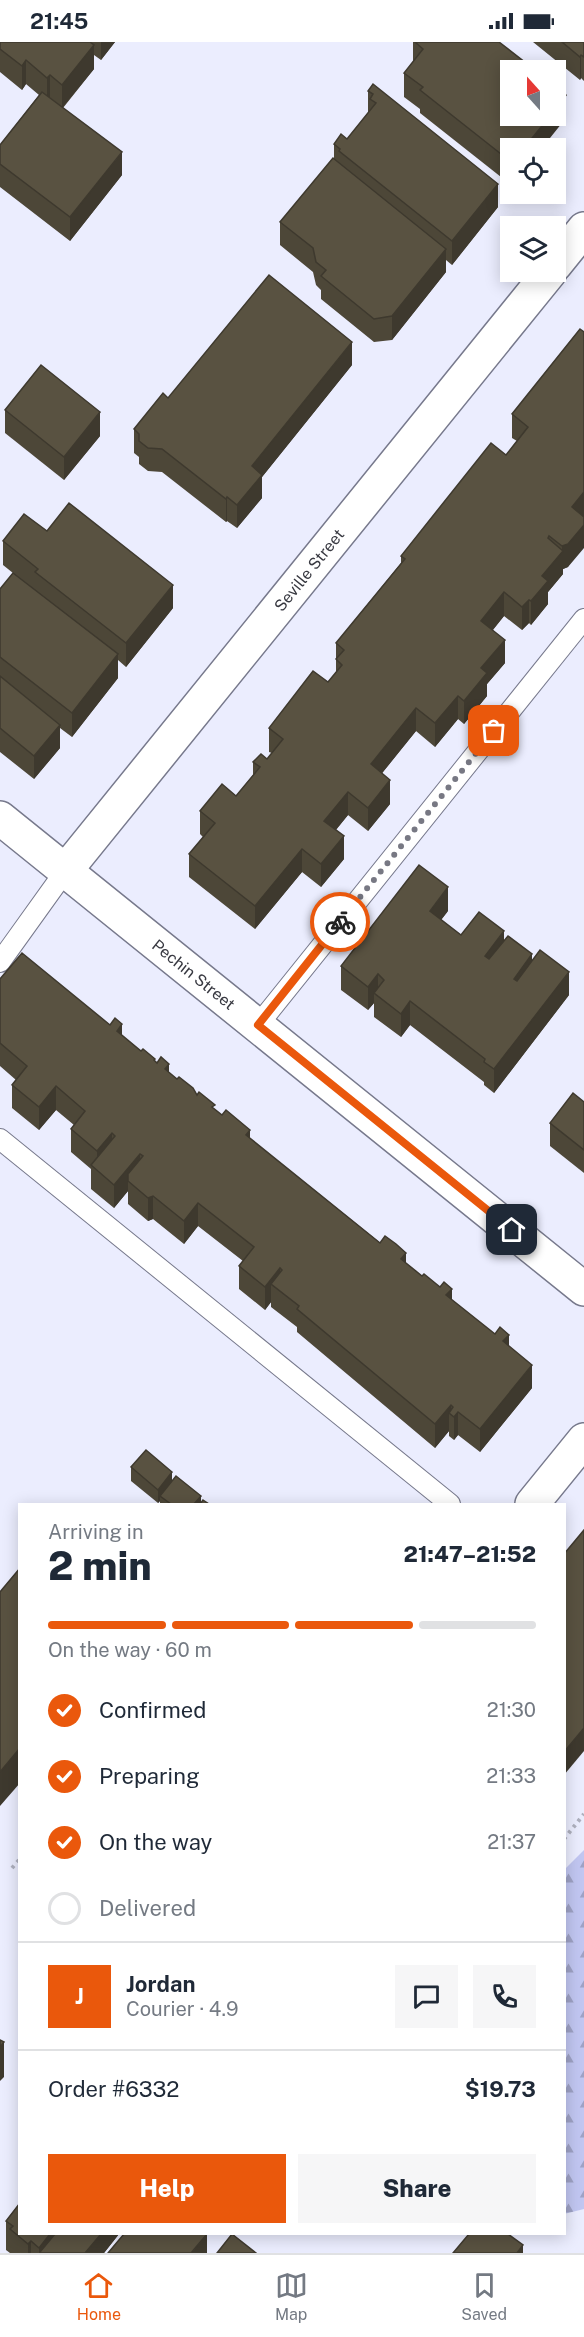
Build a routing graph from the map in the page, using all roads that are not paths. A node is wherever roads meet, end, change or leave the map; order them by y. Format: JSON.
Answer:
{"nodes":[{"id":1,"x":584,"y":229,"type":"edge"},
{"id":2,"x":566,"y":251,"type":"edge"},
{"id":3,"x":542,"y":282,"type":"edge"},
{"id":4,"x":584,"y":619,"type":"edge"},
{"id":5,"x":0,"y":818,"type":"edge"},
{"id":6,"x":66,"y":870,"type":"junction"},
{"id":7,"x":0,"y":962,"type":"edge"},
{"id":8,"x":258,"y":1025,"type":"junction"},
{"id":9,"x":0,"y":1139,"type":"edge"},
{"id":10,"x":584,"y":1289,"type":"edge"},
{"id":11,"x":584,"y":1440,"type":"edge"},
{"id":12,"x":449,"y":1503,"type":"edge"},
{"id":13,"x":533,"y":1503,"type":"edge"}],
"edges":[{"from":1,"to":2,"type":"street"},
{"from":3,"to":6,"type":"street","name":"Seville Street"},
{"from":4,"to":8,"type":"lane"},
{"from":5,"to":6,"type":"street","name":"Pechin Street"},
{"from":6,"to":7,"type":"lane"},
{"from":6,"to":8,"type":"street","name":"Pechin Street"},
{"from":8,"to":10,"type":"street","name":"Pechin Street"},
{"from":9,"to":12,"type":"lane"},
{"from":11,"to":13,"type":"street"}]}
